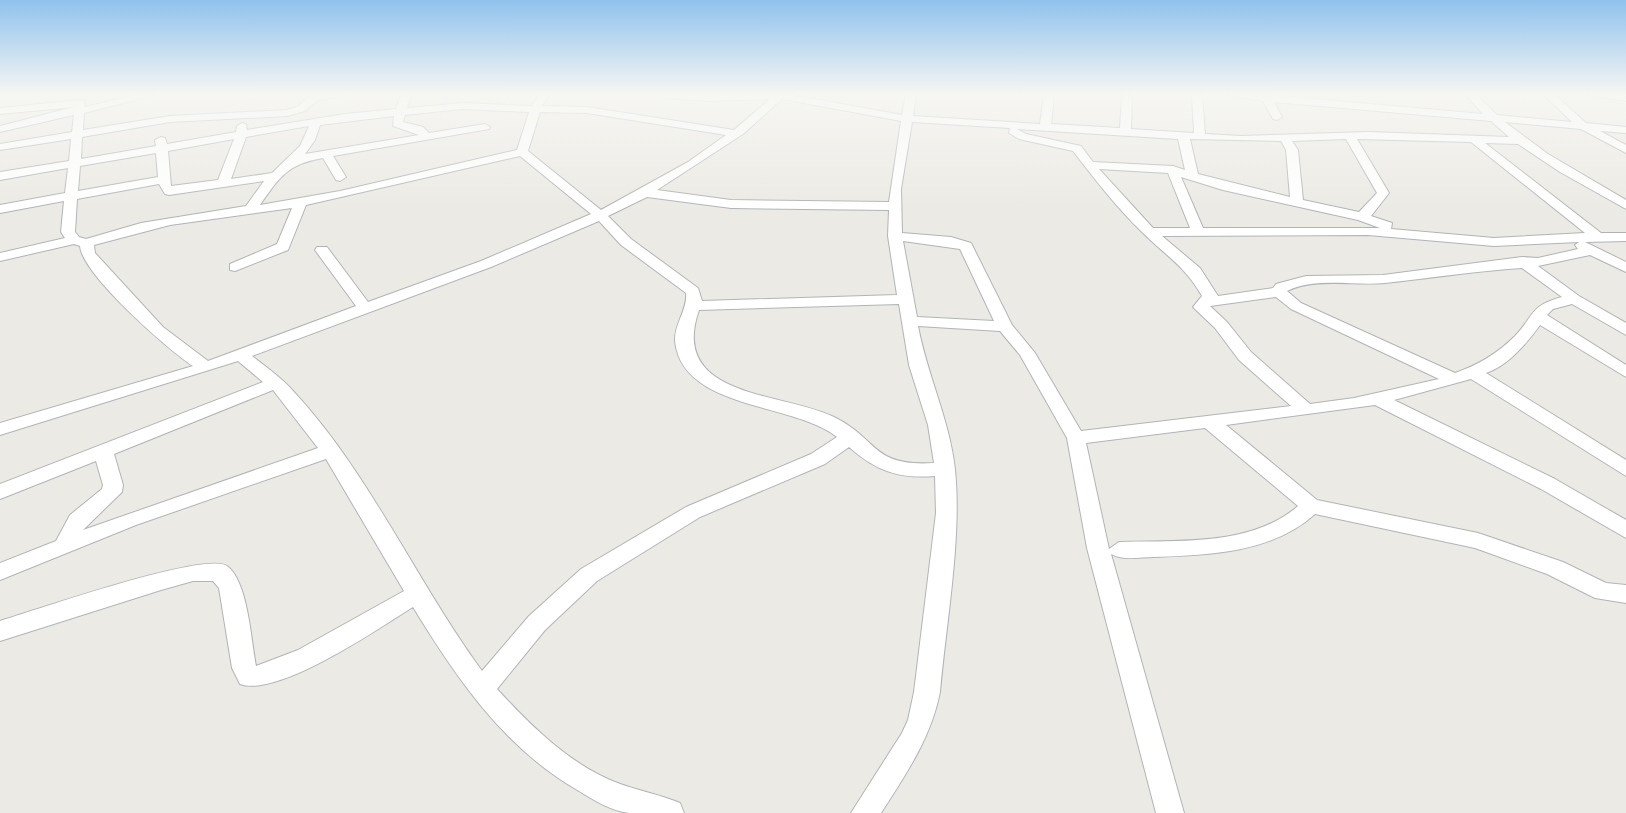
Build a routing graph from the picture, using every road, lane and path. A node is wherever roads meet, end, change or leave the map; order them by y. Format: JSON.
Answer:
{"nodes":[{"id":1,"x":88,"y":133,"type":"edge"},
{"id":2,"x":161,"y":133,"type":"edge"},
{"id":3,"x":248,"y":133,"type":"edge"},
{"id":4,"x":312,"y":133,"type":"edge"},
{"id":5,"x":423,"y":133,"type":"edge"},
{"id":6,"x":454,"y":133,"type":"edge"},
{"id":7,"x":487,"y":133,"type":"edge"},
{"id":8,"x":529,"y":133,"type":"edge"},
{"id":9,"x":734,"y":133,"type":"edge"},
{"id":10,"x":907,"y":133,"type":"edge"},
{"id":11,"x":1018,"y":133,"type":"edge"},
{"id":12,"x":1143,"y":133,"type":"edge"},
{"id":13,"x":1200,"y":133,"type":"edge"},
{"id":14,"x":1297,"y":133,"type":"edge"},
{"id":15,"x":1353,"y":133,"type":"edge"},
{"id":16,"x":1440,"y":133,"type":"edge"},
{"id":17,"x":1466,"y":133,"type":"edge"},
{"id":18,"x":1510,"y":133,"type":"edge"},
{"id":19,"x":1595,"y":133,"type":"edge"},
{"id":20,"x":242,"y":134,"type":"junction"},
{"id":21,"x":76,"y":135,"type":"junction"},
{"id":22,"x":1183,"y":135,"type":"junction"},
{"id":23,"x":1200,"y":136,"type":"junction"},
{"id":24,"x":1284,"y":137,"type":"junction"},
{"id":25,"x":428,"y":138,"type":"junction"},
{"id":26,"x":1472,"y":138,"type":"junction"},
{"id":27,"x":1521,"y":141,"type":"junction"},
{"id":28,"x":0,"y":147,"type":"edge"},
{"id":29,"x":163,"y":148,"type":"junction"},
{"id":30,"x":1626,"y":150,"type":"edge"},
{"id":31,"x":522,"y":152,"type":"junction"},
{"id":32,"x":504,"y":155,"type":"junction"},
{"id":33,"x":327,"y":156,"type":"junction"},
{"id":34,"x":298,"y":159,"type":"junction"},
{"id":35,"x":75,"y":163,"type":"junction"},
{"id":36,"x":1089,"y":165,"type":"junction"},
{"id":37,"x":1173,"y":170,"type":"junction"},
{"id":38,"x":0,"y":176,"type":"edge"},
{"id":39,"x":276,"y":176,"type":"junction"},
{"id":40,"x":1192,"y":176,"type":"junction"},
{"id":41,"x":340,"y":177,"type":"dead end"},
{"id":42,"x":165,"y":179,"type":"junction"},
{"id":43,"x":223,"y":184,"type":"junction"},
{"id":44,"x":641,"y":192,"type":"junction"},
{"id":45,"x":72,"y":196,"type":"junction"},
{"id":46,"x":1266,"y":196,"type":"junction"},
{"id":47,"x":301,"y":202,"type":"junction"},
{"id":48,"x":1297,"y":202,"type":"junction"},
{"id":49,"x":1626,"y":205,"type":"edge"},
{"id":50,"x":894,"y":206,"type":"junction"},
{"id":51,"x":0,"y":209,"type":"edge"},
{"id":52,"x":250,"y":210,"type":"junction"},
{"id":53,"x":600,"y":215,"type":"junction"},
{"id":54,"x":1362,"y":217,"type":"junction"},
{"id":55,"x":1198,"y":231,"type":"junction"},
{"id":56,"x":1273,"y":231,"type":"junction"},
{"id":57,"x":1149,"y":232,"type":"junction"},
{"id":58,"x":895,"y":236,"type":"junction"},
{"id":59,"x":1411,"y":236,"type":"junction"},
{"id":60,"x":1626,"y":237,"type":"edge"},
{"id":61,"x":80,"y":242,"type":"junction"},
{"id":62,"x":1494,"y":242,"type":"junction"},
{"id":63,"x":1595,"y":244,"type":"junction"},
{"id":64,"x":322,"y":250,"type":"dead end"},
{"id":65,"x":0,"y":257,"type":"edge"},
{"id":66,"x":1525,"y":263,"type":"junction"},
{"id":67,"x":235,"y":267,"type":"dead end"},
{"id":68,"x":1626,"y":268,"type":"edge"},
{"id":69,"x":1279,"y":292,"type":"junction"},
{"id":70,"x":907,"y":299,"type":"junction"},
{"id":71,"x":1574,"y":299,"type":"junction"},
{"id":72,"x":1207,"y":302,"type":"junction"},
{"id":73,"x":693,"y":306,"type":"junction"},
{"id":74,"x":365,"y":308,"type":"junction"},
{"id":75,"x":1537,"y":316,"type":"junction"},
{"id":76,"x":911,"y":321,"type":"junction"},
{"id":77,"x":1005,"y":326,"type":"junction"},
{"id":78,"x":1626,"y":330,"type":"edge"},
{"id":79,"x":241,"y":355,"type":"junction"},
{"id":80,"x":206,"y":367,"type":"junction"},
{"id":81,"x":1626,"y":372,"type":"edge"},
{"id":82,"x":1466,"y":377,"type":"junction"},
{"id":83,"x":275,"y":383,"type":"junction"},
{"id":84,"x":1379,"y":400,"type":"junction"},
{"id":85,"x":1305,"y":409,"type":"junction"},
{"id":86,"x":1211,"y":423,"type":"junction"},
{"id":87,"x":0,"y":429,"type":"edge"},
{"id":88,"x":851,"y":436,"type":"junction"},
{"id":89,"x":1076,"y":438,"type":"junction"},
{"id":90,"x":103,"y":451,"type":"junction"},
{"id":91,"x":328,"y":451,"type":"junction"},
{"id":92,"x":945,"y":469,"type":"junction"},
{"id":93,"x":1626,"y":469,"type":"edge"},
{"id":94,"x":0,"y":492,"type":"edge"},
{"id":95,"x":1311,"y":506,"type":"junction"},
{"id":96,"x":1626,"y":530,"type":"edge"},
{"id":97,"x":64,"y":547,"type":"junction"},
{"id":98,"x":1119,"y":550,"type":"dead end"},
{"id":99,"x":0,"y":572,"type":"edge"},
{"id":100,"x":417,"y":594,"type":"junction"},
{"id":101,"x":1626,"y":594,"type":"edge"},
{"id":102,"x":0,"y":631,"type":"edge"},
{"id":103,"x":481,"y":690,"type":"junction"},
{"id":104,"x":670,"y":813,"type":"edge"},
{"id":105,"x":865,"y":813,"type":"edge"},
{"id":106,"x":1170,"y":813,"type":"edge"}],
"edges":[{"from":1,"to":21,"type":"street"},
{"from":2,"to":29,"type":"street"},
{"from":3,"to":20,"type":"street"},
{"from":4,"to":34,"type":"street"},
{"from":5,"to":25,"type":"street"},
{"from":6,"to":25,"type":"street"},
{"from":7,"to":32,"type":"street"},
{"from":8,"to":31,"type":"street"},
{"from":9,"to":44,"type":"street"},
{"from":10,"to":50,"type":"street"},
{"from":11,"to":36,"type":"street"},
{"from":12,"to":22,"type":"street"},
{"from":13,"to":23,"type":"street"},
{"from":14,"to":24,"type":"street"},
{"from":15,"to":54,"type":"street"},
{"from":16,"to":26,"type":"street"},
{"from":17,"to":26,"type":"street"},
{"from":18,"to":27,"type":"street"},
{"from":19,"to":30,"type":"street"},
{"from":20,"to":29,"type":"street"},
{"from":20,"to":43,"type":"street"},
{"from":21,"to":28,"type":"street"},
{"from":21,"to":35,"type":"street"},
{"from":22,"to":23,"type":"street"},
{"from":22,"to":40,"type":"street"},
{"from":23,"to":24,"type":"street"},
{"from":24,"to":48,"type":"street"},
{"from":25,"to":33,"type":"street"},
{"from":26,"to":27,"type":"street"},
{"from":26,"to":63,"type":"street"},
{"from":27,"to":49,"type":"street"},
{"from":29,"to":35,"type":"street"},
{"from":29,"to":42,"type":"street"},
{"from":31,"to":32,"type":"street"},
{"from":31,"to":53,"type":"street"},
{"from":32,"to":47,"type":"street"},
{"from":33,"to":34,"type":"street"},
{"from":33,"to":41,"type":"street"},
{"from":34,"to":39,"type":"street"},
{"from":35,"to":38,"type":"street"},
{"from":35,"to":45,"type":"street"},
{"from":36,"to":37,"type":"street"},
{"from":36,"to":57,"type":"street"},
{"from":37,"to":40,"type":"street"},
{"from":37,"to":55,"type":"street"},
{"from":39,"to":43,"type":"street"},
{"from":39,"to":52,"type":"street"},
{"from":40,"to":46,"type":"street"},
{"from":42,"to":43,"type":"street"},
{"from":42,"to":45,"type":"street"},
{"from":44,"to":50,"type":"street"},
{"from":44,"to":53,"type":"street"},
{"from":45,"to":51,"type":"street"},
{"from":45,"to":61,"type":"street"},
{"from":46,"to":48,"type":"street"},
{"from":46,"to":56,"type":"street"},
{"from":47,"to":52,"type":"street"},
{"from":47,"to":67,"type":"street"},
{"from":48,"to":54,"type":"street"},
{"from":50,"to":58,"type":"street"},
{"from":52,"to":61,"type":"street"},
{"from":53,"to":73,"type":"street"},
{"from":53,"to":74,"type":"street"},
{"from":54,"to":59,"type":"street"},
{"from":55,"to":56,"type":"street"},
{"from":55,"to":57,"type":"street"},
{"from":56,"to":59,"type":"street"},
{"from":57,"to":72,"type":"street"},
{"from":58,"to":70,"type":"street"},
{"from":58,"to":77,"type":"street"},
{"from":59,"to":62,"type":"street"},
{"from":60,"to":63,"type":"street"},
{"from":61,"to":65,"type":"street"},
{"from":61,"to":80,"type":"street"},
{"from":62,"to":63,"type":"street"},
{"from":62,"to":66,"type":"street"},
{"from":63,"to":66,"type":"street"},
{"from":63,"to":68,"type":"street"},
{"from":64,"to":74,"type":"street"},
{"from":66,"to":69,"type":"street"},
{"from":66,"to":71,"type":"street"},
{"from":69,"to":72,"type":"street"},
{"from":69,"to":82,"type":"street"},
{"from":70,"to":73,"type":"street"},
{"from":70,"to":76,"type":"street"},
{"from":71,"to":75,"type":"street"},
{"from":71,"to":78,"type":"street"},
{"from":72,"to":85,"type":"street"},
{"from":73,"to":88,"type":"street"},
{"from":74,"to":79,"type":"street"},
{"from":75,"to":81,"type":"street"},
{"from":75,"to":82,"type":"street"},
{"from":76,"to":77,"type":"street"},
{"from":76,"to":92,"type":"street"},
{"from":77,"to":89,"type":"street"},
{"from":79,"to":80,"type":"street"},
{"from":79,"to":83,"type":"street"},
{"from":80,"to":87,"type":"street"},
{"from":82,"to":84,"type":"street"},
{"from":82,"to":93,"type":"street"},
{"from":83,"to":90,"type":"street"},
{"from":83,"to":91,"type":"street"},
{"from":84,"to":85,"type":"street"},
{"from":84,"to":96,"type":"street"},
{"from":85,"to":86,"type":"street"},
{"from":86,"to":89,"type":"street"},
{"from":86,"to":95,"type":"street"},
{"from":88,"to":92,"type":"street"},
{"from":88,"to":103,"type":"street"},
{"from":89,"to":106,"type":"street"},
{"from":90,"to":94,"type":"street"},
{"from":90,"to":97,"type":"street"},
{"from":91,"to":97,"type":"street"},
{"from":91,"to":100,"type":"street"},
{"from":92,"to":105,"type":"street"},
{"from":95,"to":98,"type":"street"},
{"from":95,"to":101,"type":"street"},
{"from":97,"to":99,"type":"street"},
{"from":100,"to":102,"type":"street"},
{"from":100,"to":103,"type":"street"},
{"from":103,"to":104,"type":"street"}]}
